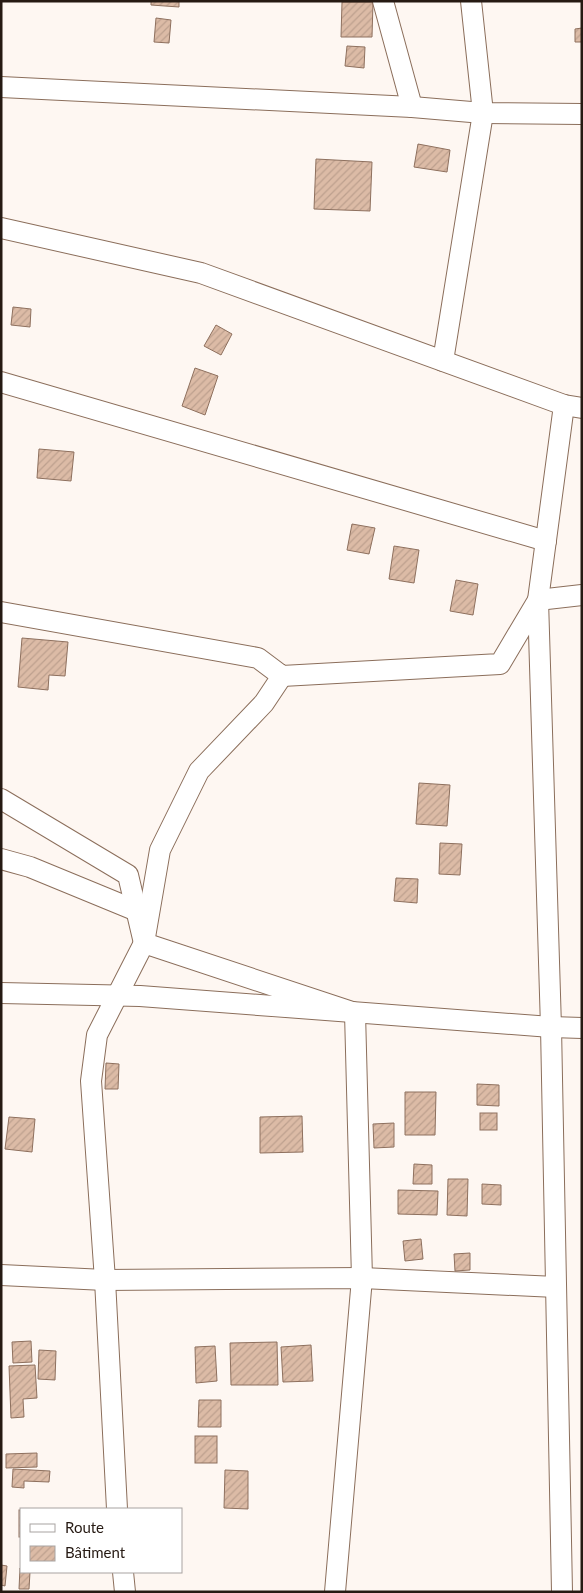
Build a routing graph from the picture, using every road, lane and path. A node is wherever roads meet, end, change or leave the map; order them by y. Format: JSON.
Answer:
{"nodes":[{"id":1,"x":383,"y":1,"type":"edge"},
{"id":2,"x":471,"y":1,"type":"edge"},
{"id":3,"x":1,"y":87,"type":"edge"},
{"id":4,"x":412,"y":106,"type":"junction"},
{"id":5,"x":483,"y":113,"type":"junction"},
{"id":6,"x":582,"y":114,"type":"edge"},
{"id":7,"x":1,"y":228,"type":"edge"},
{"id":8,"x":443,"y":361,"type":"junction"},
{"id":9,"x":1,"y":382,"type":"edge"},
{"id":10,"x":573,"y":407,"type":"edge"},
{"id":11,"x":546,"y":541,"type":"junction"},
{"id":12,"x":582,"y":595,"type":"edge"},
{"id":13,"x":538,"y":600,"type":"junction"},
{"id":14,"x":1,"y":612,"type":"edge"},
{"id":15,"x":282,"y":676,"type":"junction"},
{"id":16,"x":1,"y":799,"type":"edge"},
{"id":17,"x":1,"y":859,"type":"edge"},
{"id":18,"x":137,"y":911,"type":"junction"},
{"id":19,"x":144,"y":943,"type":"junction"},
{"id":20,"x":1,"y":993,"type":"edge"},
{"id":21,"x":117,"y":996,"type":"junction"},
{"id":22,"x":355,"y":1012,"type":"junction"},
{"id":23,"x":551,"y":1027,"type":"junction"},
{"id":24,"x":582,"y":1028,"type":"edge"},
{"id":25,"x":1,"y":1275,"type":"edge"},
{"id":26,"x":362,"y":1278,"type":"junction"},
{"id":27,"x":105,"y":1280,"type":"junction"},
{"id":28,"x":556,"y":1287,"type":"junction"},
{"id":29,"x":117,"y":1508,"type":"edge"},
{"id":30,"x":123,"y":1573,"type":"edge"},
{"id":31,"x":125,"y":1592,"type":"edge"},
{"id":32,"x":335,"y":1592,"type":"edge"},
{"id":33,"x":562,"y":1592,"type":"edge"}],
"edges":[{"from":1,"to":4,"type":"street"},
{"from":2,"to":5,"type":"street"},
{"from":3,"to":4,"type":"street"},
{"from":4,"to":5,"type":"street"},
{"from":5,"to":6,"type":"street"},
{"from":5,"to":8,"type":"street"},
{"from":7,"to":8,"type":"street"},
{"from":8,"to":10,"type":"street"},
{"from":9,"to":11,"type":"street"},
{"from":10,"to":11,"type":"street"},
{"from":11,"to":13,"type":"street"},
{"from":12,"to":13,"type":"street"},
{"from":13,"to":15,"type":"street"},
{"from":13,"to":23,"type":"street"},
{"from":14,"to":15,"type":"street"},
{"from":15,"to":19,"type":"street"},
{"from":16,"to":18,"type":"street"},
{"from":17,"to":18,"type":"street"},
{"from":18,"to":19,"type":"street"},
{"from":19,"to":21,"type":"street"},
{"from":19,"to":22,"type":"street"},
{"from":20,"to":21,"type":"street"},
{"from":21,"to":22,"type":"street"},
{"from":21,"to":27,"type":"street"},
{"from":22,"to":23,"type":"street"},
{"from":22,"to":26,"type":"street"},
{"from":23,"to":24,"type":"street"},
{"from":23,"to":28,"type":"street"},
{"from":25,"to":27,"type":"street"},
{"from":26,"to":27,"type":"street"},
{"from":26,"to":28,"type":"street"},
{"from":26,"to":32,"type":"street"},
{"from":27,"to":29,"type":"street"},
{"from":28,"to":33,"type":"street"},
{"from":30,"to":31,"type":"street"}]}
